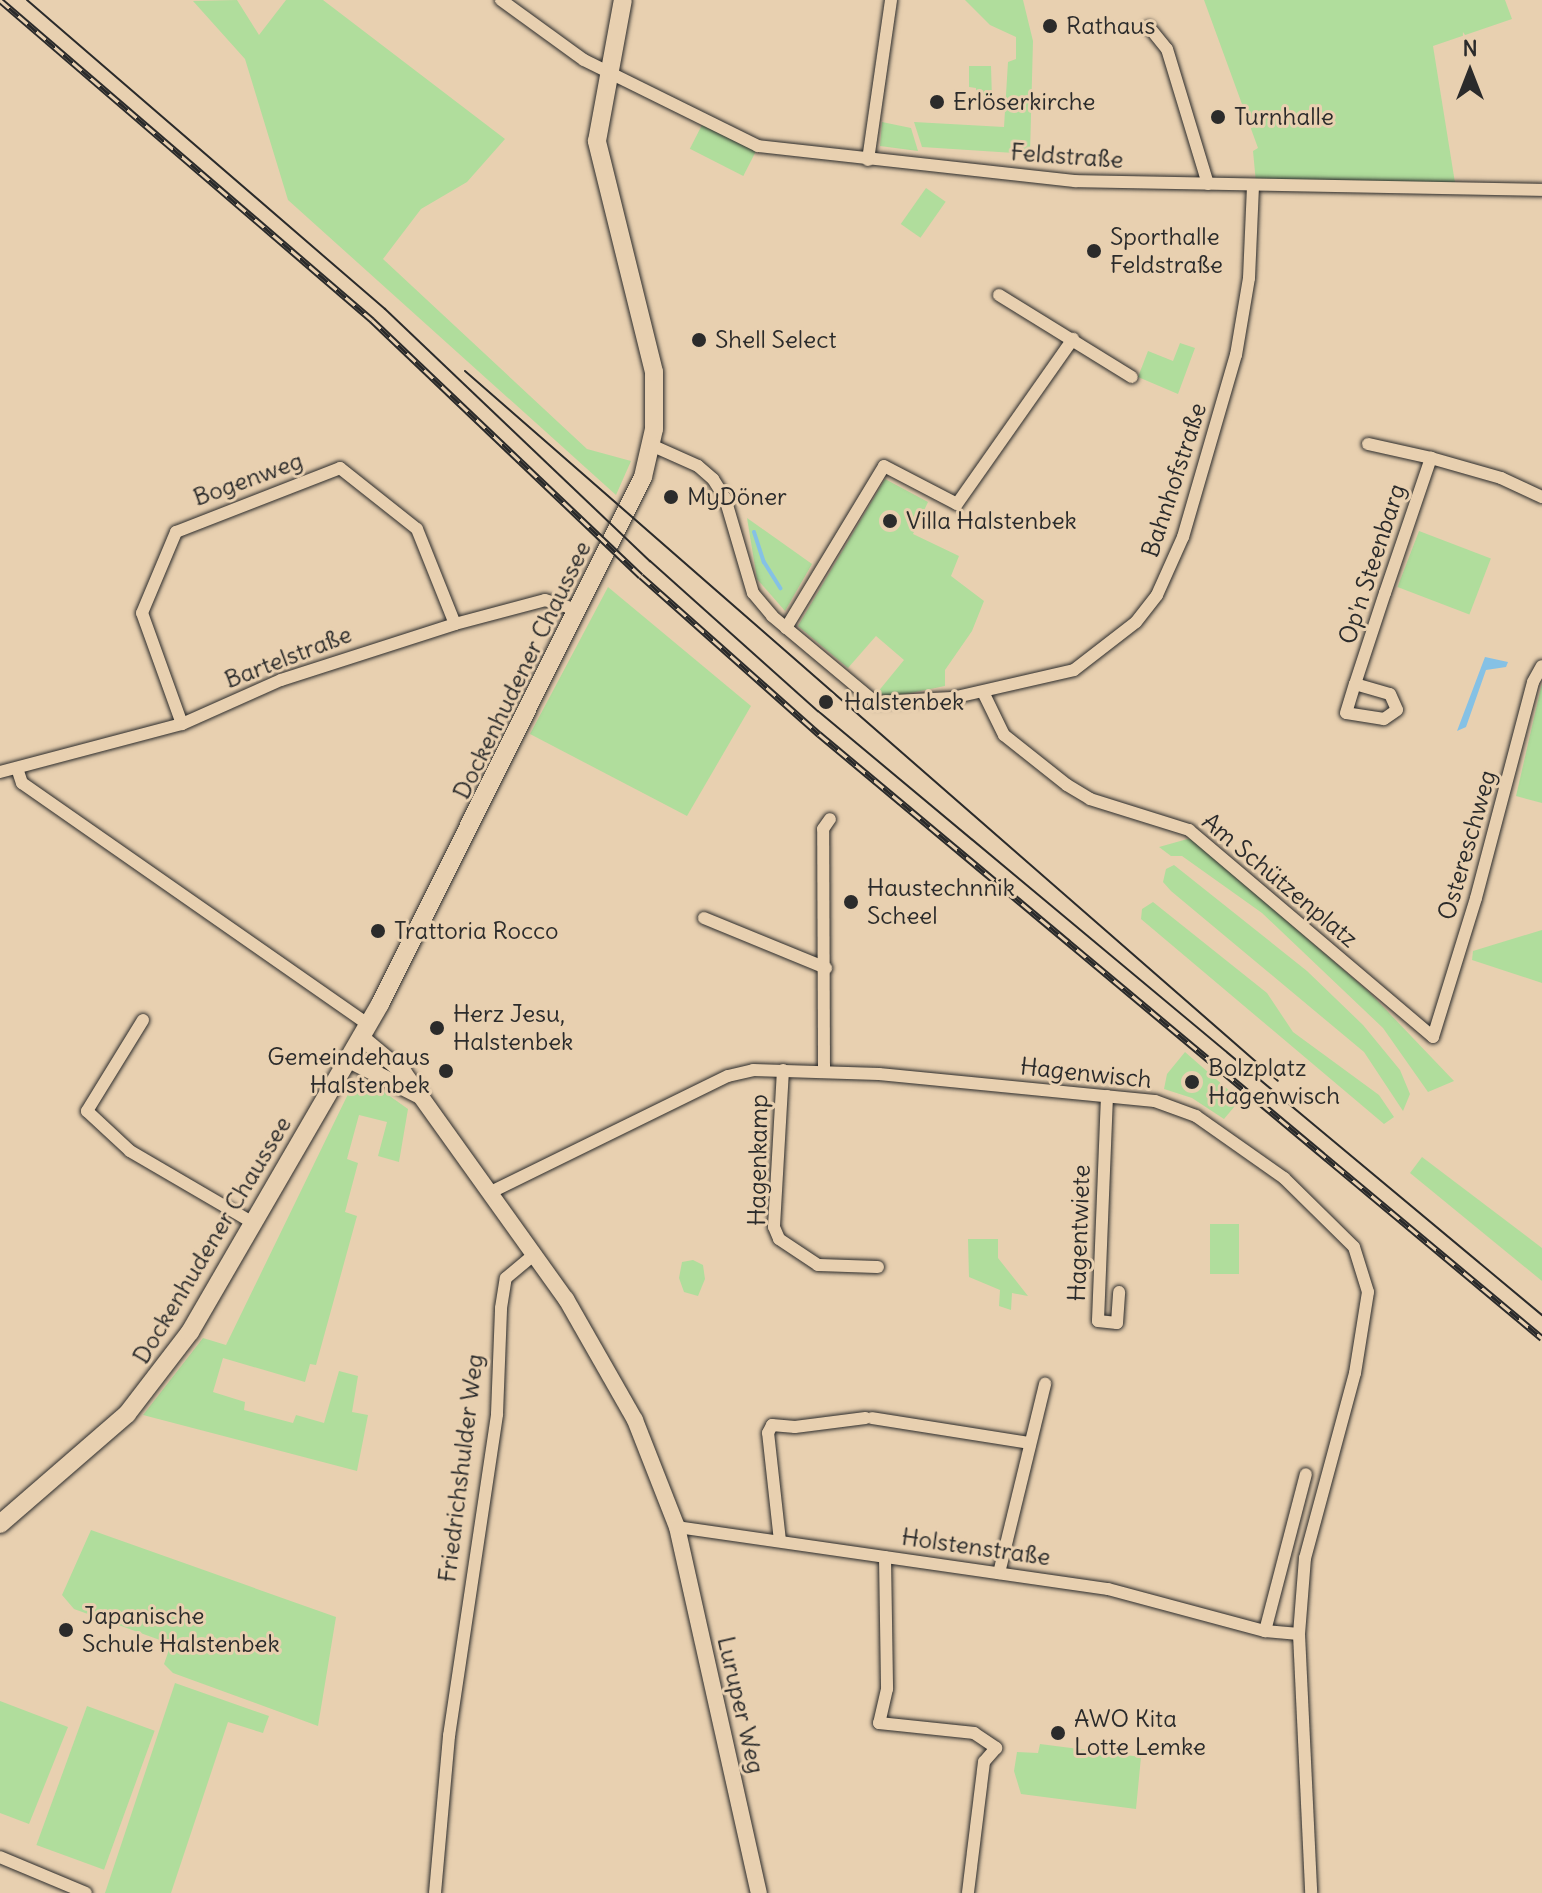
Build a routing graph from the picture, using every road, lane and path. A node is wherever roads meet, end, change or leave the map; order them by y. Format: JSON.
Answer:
{"nodes":[{"id":1,"x":501,"y":0,"type":"edge"},
{"id":2,"x":623,"y":0,"type":"edge"},
{"id":3,"x":891,"y":0,"type":"edge"},
{"id":4,"x":1149,"y":27,"type":"dead end"},
{"id":5,"x":613,"y":75,"type":"junction"},
{"id":6,"x":868,"y":160,"type":"junction"},
{"id":7,"x":1208,"y":184,"type":"junction"},
{"id":8,"x":1253,"y":185,"type":"junction"},
{"id":9,"x":1542,"y":190,"type":"edge"},
{"id":10,"x":999,"y":295,"type":"dead end"},
{"id":11,"x":1073,"y":339,"type":"junction"},
{"id":12,"x":1132,"y":377,"type":"dead end"},
{"id":13,"x":1368,"y":444,"type":"dead end"},
{"id":14,"x":651,"y":445,"type":"junction"},
{"id":15,"x":1431,"y":458,"type":"junction"},
{"id":16,"x":1542,"y":497,"type":"edge"},
{"id":17,"x":577,"y":610,"type":"junction"},
{"id":18,"x":455,"y":624,"type":"junction"},
{"id":19,"x":786,"y":628,"type":"junction"},
{"id":20,"x":1542,"y":666,"type":"edge"},
{"id":21,"x":1355,"y":684,"type":"dead end"},
{"id":22,"x":983,"y":692,"type":"junction"},
{"id":23,"x":182,"y":724,"type":"junction"},
{"id":24,"x":17,"y":768,"type":"junction"},
{"id":25,"x":0,"y":772,"type":"edge"},
{"id":26,"x":830,"y":819,"type":"dead end"},
{"id":27,"x":704,"y":918,"type":"dead end"},
{"id":28,"x":826,"y":968,"type":"junction"},
{"id":29,"x":143,"y":1020,"type":"dead end"},
{"id":30,"x":366,"y":1031,"type":"junction"},
{"id":31,"x":1433,"y":1037,"type":"joint"},
{"id":32,"x":349,"y":1060,"type":"junction"},
{"id":33,"x":824,"y":1069,"type":"junction"},
{"id":34,"x":783,"y":1070,"type":"junction"},
{"id":35,"x":419,"y":1096,"type":"junction"},
{"id":36,"x":1107,"y":1096,"type":"junction"},
{"id":37,"x":489,"y":1193,"type":"junction"},
{"id":38,"x":253,"y":1223,"type":"junction"},
{"id":39,"x":532,"y":1256,"type":"junction"},
{"id":40,"x":878,"y":1267,"type":"dead end"},
{"id":41,"x":1119,"y":1292,"type":"dead end"},
{"id":42,"x":1045,"y":1384,"type":"dead end"},
{"id":43,"x":1029,"y":1443,"type":"junction"},
{"id":44,"x":1306,"y":1474,"type":"dead end"},
{"id":45,"x":0,"y":1524,"type":"edge"},
{"id":46,"x":677,"y":1527,"type":"junction"},
{"id":47,"x":780,"y":1541,"type":"junction"},
{"id":48,"x":885,"y":1557,"type":"junction"},
{"id":49,"x":999,"y":1573,"type":"junction"},
{"id":50,"x":1265,"y":1631,"type":"junction"},
{"id":51,"x":1299,"y":1634,"type":"junction"},
{"id":52,"x":0,"y":1857,"type":"edge"},
{"id":53,"x":86,"y":1893,"type":"edge"},
{"id":54,"x":435,"y":1893,"type":"edge"},
{"id":55,"x":759,"y":1893,"type":"edge"},
{"id":56,"x":968,"y":1893,"type":"edge"},
{"id":57,"x":1311,"y":1893,"type":"edge"}],
"edges":[{"from":1,"to":5,"type":"street","name":"Feldstraße"},
{"from":2,"to":5,"type":"main road","name":"Dockenhudener Chaussee"},
{"from":3,"to":6,"type":"street"},
{"from":4,"to":7,"type":"street"},
{"from":5,"to":6,"type":"street","name":"Feldstraße"},
{"from":5,"to":14,"type":"main road","name":"Dockenhudener Chaussee"},
{"from":6,"to":7,"type":"street","name":"Feldstraße"},
{"from":7,"to":8,"type":"street","name":"Feldstraße"},
{"from":8,"to":9,"type":"street","name":"Feldstraße"},
{"from":8,"to":22,"type":"street","name":"Bahnhofstraße"},
{"from":10,"to":11,"type":"street"},
{"from":11,"to":12,"type":"street"},
{"from":11,"to":19,"type":"street"},
{"from":13,"to":15,"type":"street","name":"Op'n Steenbarg"},
{"from":14,"to":17,"type":"main road","name":"Dockenhudener Chaussee"},
{"from":14,"to":19,"type":"street","name":"Bahnhofstraße"},
{"from":15,"to":16,"type":"street","name":"Op'n Steenbarg"},
{"from":15,"to":21,"type":"street","name":"Op'n Steenbarg"},
{"from":17,"to":18,"type":"street","name":"Bartelstraße"},
{"from":17,"to":30,"type":"main road","name":"Dockenhudener Chaussee"},
{"from":18,"to":23,"type":"street","name":"Bartelstraße"},
{"from":18,"to":23,"type":"street","name":"Bogenweg"},
{"from":19,"to":22,"type":"street","name":"Bahnhofstraße"},
{"from":20,"to":31,"type":"street","name":"Ostereschweg"},
{"from":22,"to":31,"type":"street","name":"Am Schützenplatz"},
{"from":23,"to":24,"type":"street","name":"Bartelstraße"},
{"from":24,"to":25,"type":"street","name":"Bartelstraße"},
{"from":24,"to":30,"type":"street"},
{"from":26,"to":28,"type":"street"},
{"from":27,"to":28,"type":"street"},
{"from":28,"to":33,"type":"street"},
{"from":29,"to":38,"type":"street"},
{"from":30,"to":32,"type":"main road","name":"Dockenhudener Chaussee"},
{"from":30,"to":35,"type":"street"},
{"from":32,"to":35,"type":"street"},
{"from":32,"to":38,"type":"main road","name":"Dockenhudener Chaussee"},
{"from":33,"to":34,"type":"street","name":"Hagenwisch"},
{"from":33,"to":36,"type":"street","name":"Hagenwisch"},
{"from":34,"to":37,"type":"street","name":"Hagenwisch"},
{"from":34,"to":40,"type":"street","name":"Hagenkamp"},
{"from":35,"to":37,"type":"street"},
{"from":36,"to":41,"type":"street","name":"Hagentwiete"},
{"from":36,"to":51,"type":"street","name":"Hagenwisch"},
{"from":37,"to":39,"type":"street"},
{"from":38,"to":45,"type":"main road","name":"Dockenhudener Chaussee"},
{"from":39,"to":46,"type":"street","name":"Luruper Weg"},
{"from":39,"to":54,"type":"street","name":"Friedrichshulder Weg"},
{"from":42,"to":43,"type":"street"},
{"from":43,"to":47,"type":"street"},
{"from":43,"to":49,"type":"street"},
{"from":44,"to":50,"type":"street"},
{"from":46,"to":47,"type":"street","name":"Holstenstraße"},
{"from":46,"to":55,"type":"street","name":"Luruper Weg"},
{"from":47,"to":48,"type":"street","name":"Holstenstraße"},
{"from":48,"to":49,"type":"street","name":"Holstenstraße"},
{"from":48,"to":56,"type":"street"},
{"from":49,"to":50,"type":"street","name":"Holstenstraße"},
{"from":50,"to":51,"type":"street","name":"Holstenstraße"},
{"from":51,"to":57,"type":"street"},
{"from":52,"to":53,"type":"street"}]}
